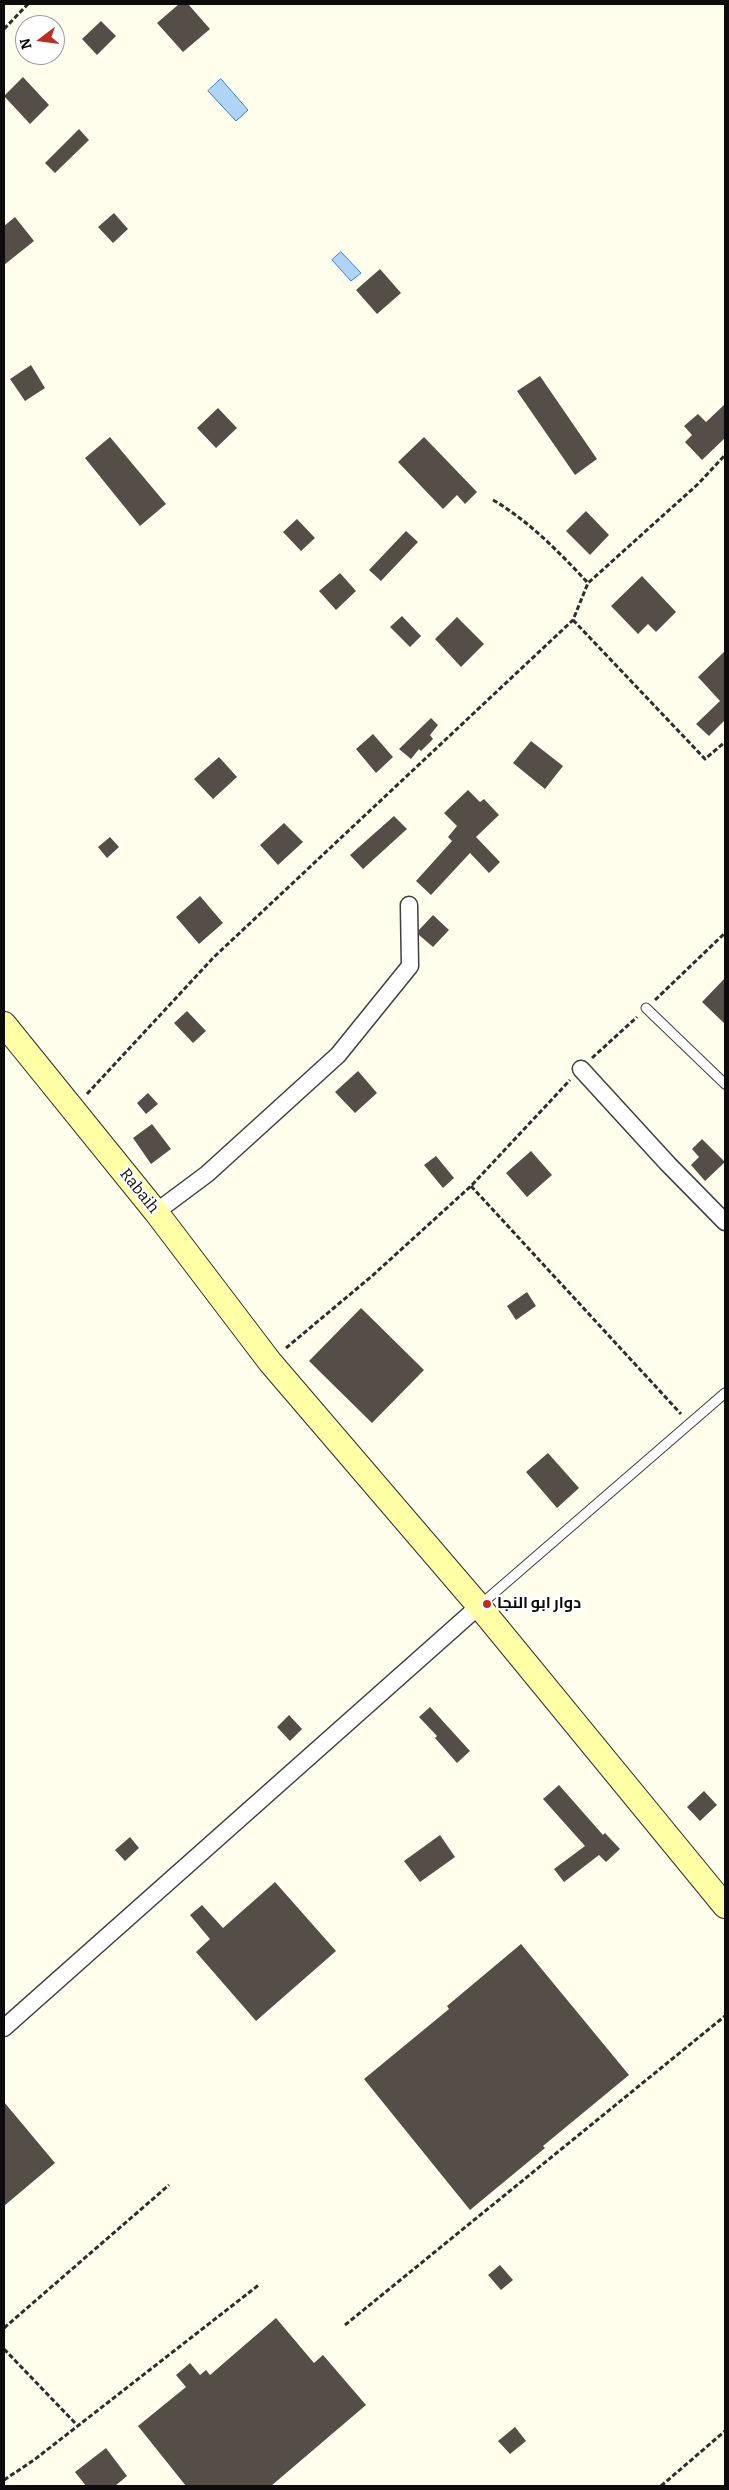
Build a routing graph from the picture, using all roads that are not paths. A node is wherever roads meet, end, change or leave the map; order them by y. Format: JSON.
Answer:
{"nodes":[{"id":1,"x":409,"y":905,"type":"dead end"},
{"id":2,"x":646,"y":1008,"type":"road end"},
{"id":3,"x":4,"y":1024,"type":"edge"},
{"id":4,"x":581,"y":1069,"type":"road end"},
{"id":5,"x":725,"y":1084,"type":"edge"},
{"id":6,"x":156,"y":1212,"type":"junction"},
{"id":7,"x":725,"y":1222,"type":"edge"},
{"id":8,"x":725,"y":1392,"type":"edge"},
{"id":9,"x":479,"y":1606,"type":"junction"},
{"id":10,"x":725,"y":1906,"type":"edge"},
{"id":11,"x":4,"y":2028,"type":"edge"}],
"edges":[{"from":1,"to":6,"type":"street"},
{"from":2,"to":5,"type":"lane"},
{"from":3,"to":6,"type":"street","name":"Rabaih"},
{"from":4,"to":7,"type":"street"},
{"from":6,"to":9,"type":"street","name":"Rabaih"},
{"from":8,"to":9,"type":"lane"},
{"from":9,"to":10,"type":"street","name":"Rabaih"},
{"from":9,"to":11,"type":"street"}]}
